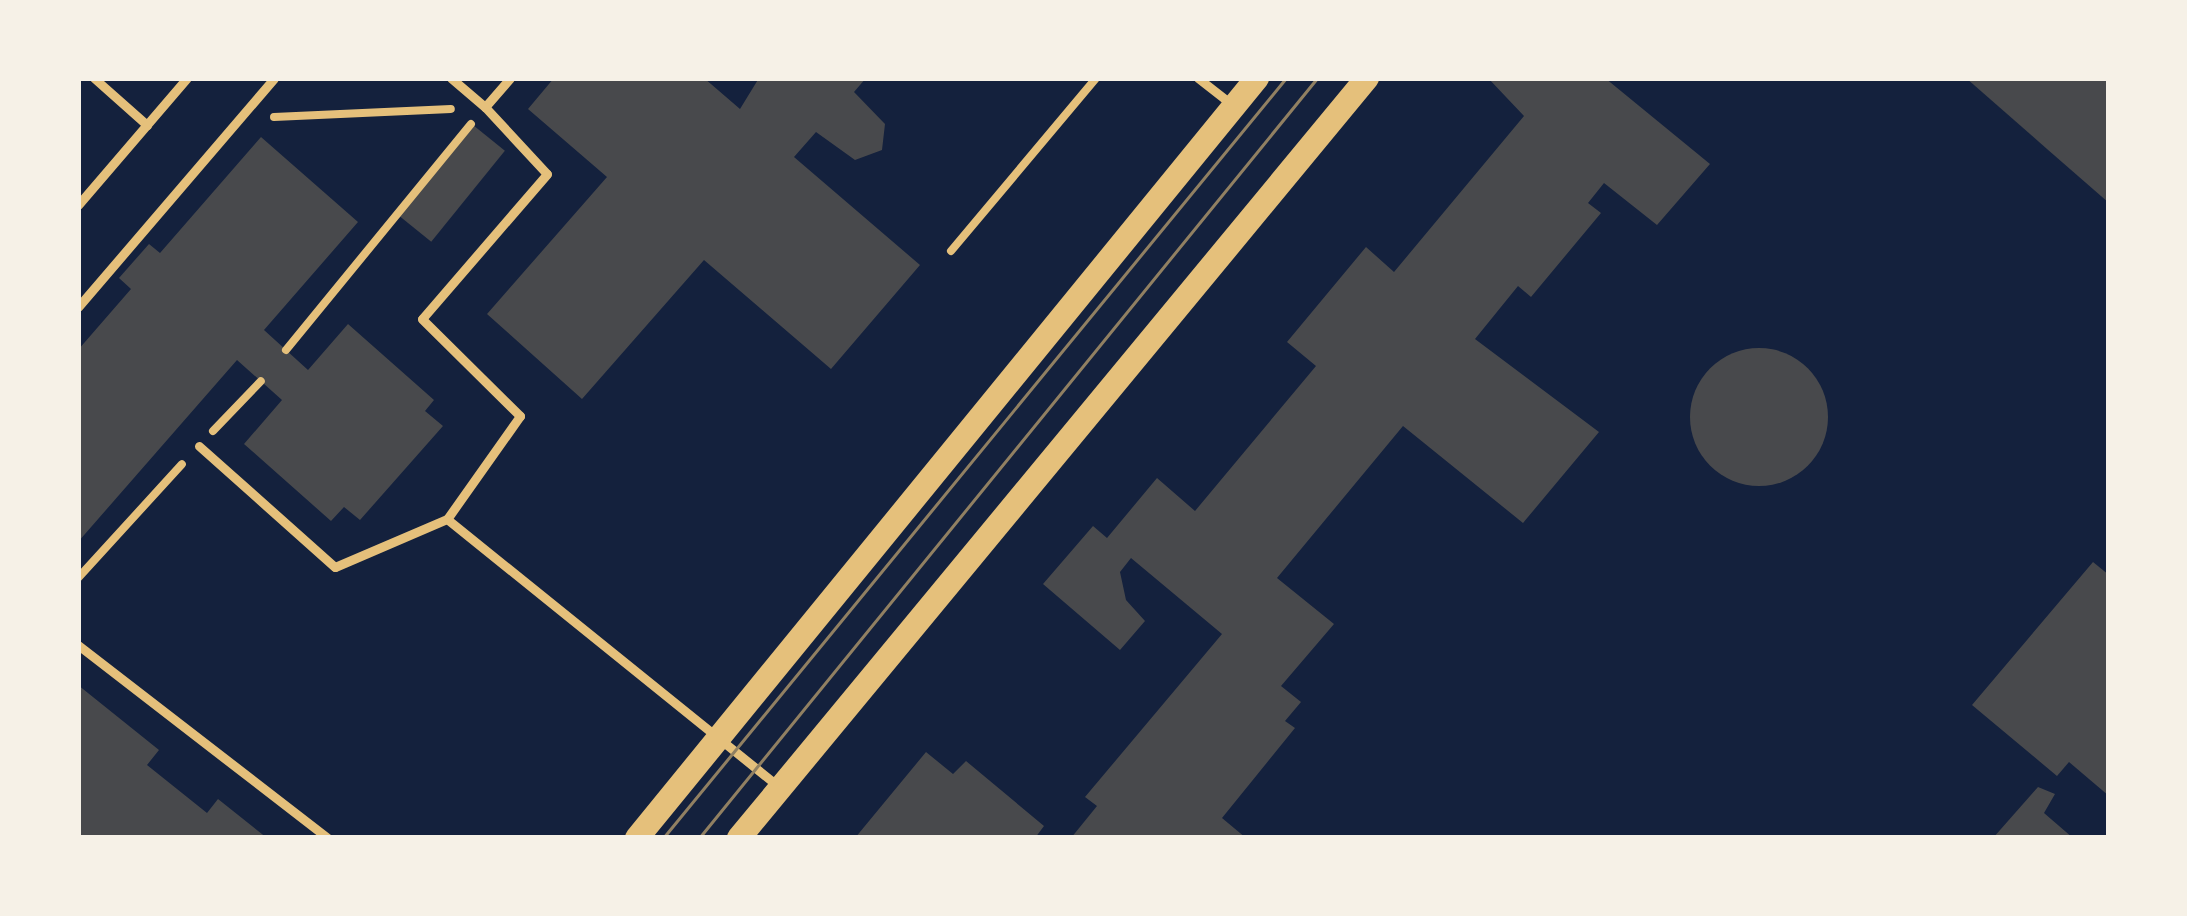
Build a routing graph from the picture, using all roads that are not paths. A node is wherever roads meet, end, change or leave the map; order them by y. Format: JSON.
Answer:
{"nodes":[{"id":1,"x":94,"y":78,"type":"edge"},
{"id":2,"x":187,"y":78,"type":"edge"},
{"id":3,"x":274,"y":78,"type":"edge"},
{"id":4,"x":451,"y":78,"type":"edge"},
{"id":5,"x":510,"y":78,"type":"edge"},
{"id":6,"x":1198,"y":78,"type":"edge"},
{"id":7,"x":1258,"y":78,"type":"edge"},
{"id":8,"x":1367,"y":78,"type":"edge"},
{"id":9,"x":485,"y":107,"type":"junction"},
{"id":10,"x":1234,"y":107,"type":"junction"},
{"id":11,"x":147,"y":125,"type":"junction"},
{"id":12,"x":78,"y":205,"type":"edge"},
{"id":13,"x":78,"y":307,"type":"edge"},
{"id":14,"x":199,"y":446,"type":"road end"},
{"id":15,"x":447,"y":519,"type":"junction"},
{"id":16,"x":78,"y":644,"type":"edge"},
{"id":17,"x":719,"y":738,"type":"junction"},
{"id":18,"x":780,"y":788,"type":"junction"},
{"id":19,"x":328,"y":838,"type":"edge"},
{"id":20,"x":638,"y":838,"type":"edge"},
{"id":21,"x":739,"y":838,"type":"edge"}],
"edges":[{"from":1,"to":11,"type":"lane"},
{"from":2,"to":11,"type":"lane"},
{"from":3,"to":13,"type":"lane"},
{"from":4,"to":9,"type":"lane"},
{"from":5,"to":9,"type":"lane"},
{"from":6,"to":10,"type":"lane"},
{"from":7,"to":10,"type":"main road"},
{"from":8,"to":18,"type":"main road"},
{"from":9,"to":15,"type":"lane"},
{"from":10,"to":17,"type":"main road"},
{"from":11,"to":12,"type":"lane"},
{"from":14,"to":15,"type":"lane"},
{"from":15,"to":17,"type":"lane"},
{"from":16,"to":19,"type":"lane"},
{"from":17,"to":18,"type":"lane"},
{"from":17,"to":20,"type":"main road"},
{"from":18,"to":21,"type":"main road"}]}
